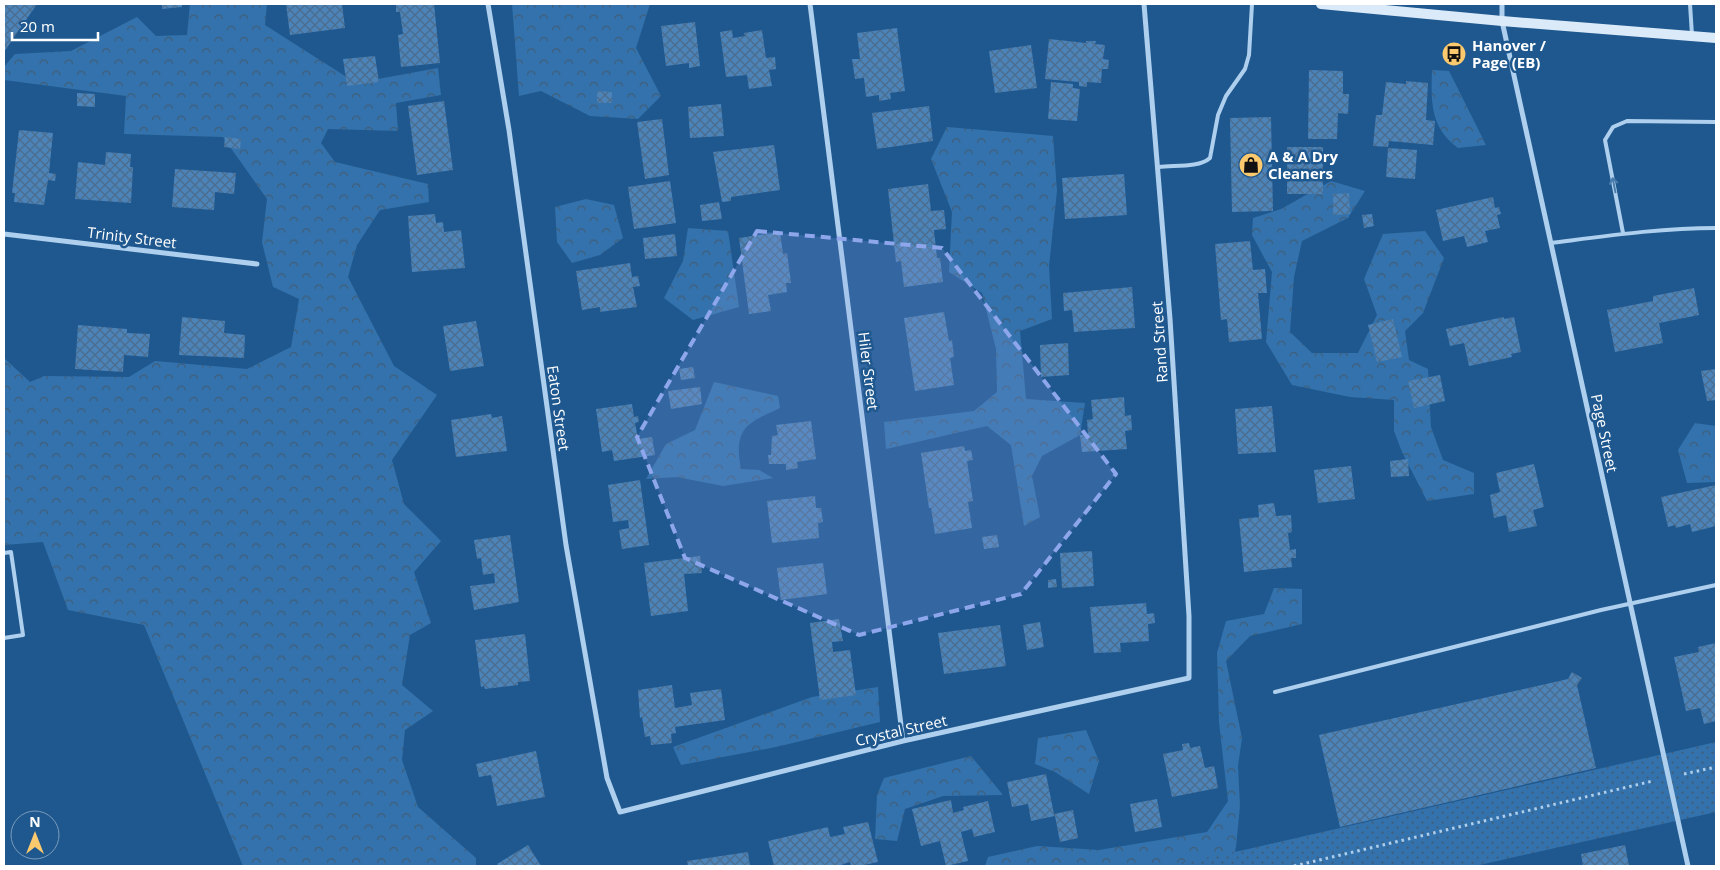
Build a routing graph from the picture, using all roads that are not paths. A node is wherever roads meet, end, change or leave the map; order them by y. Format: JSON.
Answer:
{"nodes":[{"id":1,"x":488,"y":4,"type":"edge"},
{"id":2,"x":810,"y":4,"type":"edge"},
{"id":3,"x":1144,"y":4,"type":"edge"},
{"id":4,"x":1252,"y":4,"type":"edge"},
{"id":5,"x":1321,"y":4,"type":"edge"},
{"id":6,"x":1502,"y":4,"type":"edge"},
{"id":7,"x":1690,"y":4,"type":"edge"},
{"id":8,"x":1502,"y":21,"type":"junction"},
{"id":9,"x":1692,"y":38,"type":"junction"},
{"id":10,"x":1716,"y":38,"type":"edge"},
{"id":11,"x":1716,"y":122,"type":"edge"},
{"id":12,"x":1159,"y":167,"type":"junction"},
{"id":13,"x":1716,"y":228,"type":"edge"},
{"id":14,"x":1623,"y":233,"type":"junction"},
{"id":15,"x":4,"y":234,"type":"edge"},
{"id":16,"x":1551,"y":243,"type":"junction"},
{"id":17,"x":257,"y":264,"type":"dead end"},
{"id":18,"x":4,"y":553,"type":"edge"},
{"id":19,"x":1716,"y":585,"type":"edge"},
{"id":20,"x":1629,"y":603,"type":"junction"},
{"id":21,"x":4,"y":638,"type":"edge"},
{"id":22,"x":1189,"y":678,"type":"joint"},
{"id":23,"x":1275,"y":692,"type":"dead end"},
{"id":24,"x":903,"y":741,"type":"junction"},
{"id":25,"x":620,"y":812,"type":"joint"},
{"id":26,"x":1688,"y":866,"type":"edge"}],
"edges":[{"from":1,"to":25,"type":"street","name":"Eaton Street"},
{"from":2,"to":24,"type":"street","name":"Hiler Street"},
{"from":3,"to":12,"type":"street","name":"Rand Street"},
{"from":4,"to":12,"type":"lane"},
{"from":5,"to":8,"type":"main road"},
{"from":6,"to":8,"type":"street","name":"Page Street"},
{"from":7,"to":9,"type":"lane"},
{"from":8,"to":9,"type":"main road"},
{"from":8,"to":16,"type":"street","name":"Page Street"},
{"from":9,"to":10,"type":"main road"},
{"from":14,"to":11,"type":"lane","one_way":true},
{"from":12,"to":22,"type":"street","name":"Rand Street"},
{"from":13,"to":14,"type":"lane"},
{"from":14,"to":16,"type":"lane"},
{"from":15,"to":17,"type":"street","name":"Trinity Street"},
{"from":16,"to":20,"type":"street","name":"Page Street"},
{"from":18,"to":21,"type":"lane"},
{"from":19,"to":20,"type":"lane"},
{"from":20,"to":23,"type":"lane"},
{"from":20,"to":26,"type":"street","name":"Page Street"},
{"from":22,"to":24,"type":"street","name":"Crystal Street"},
{"from":24,"to":25,"type":"street","name":"Crystal Street"}]}
